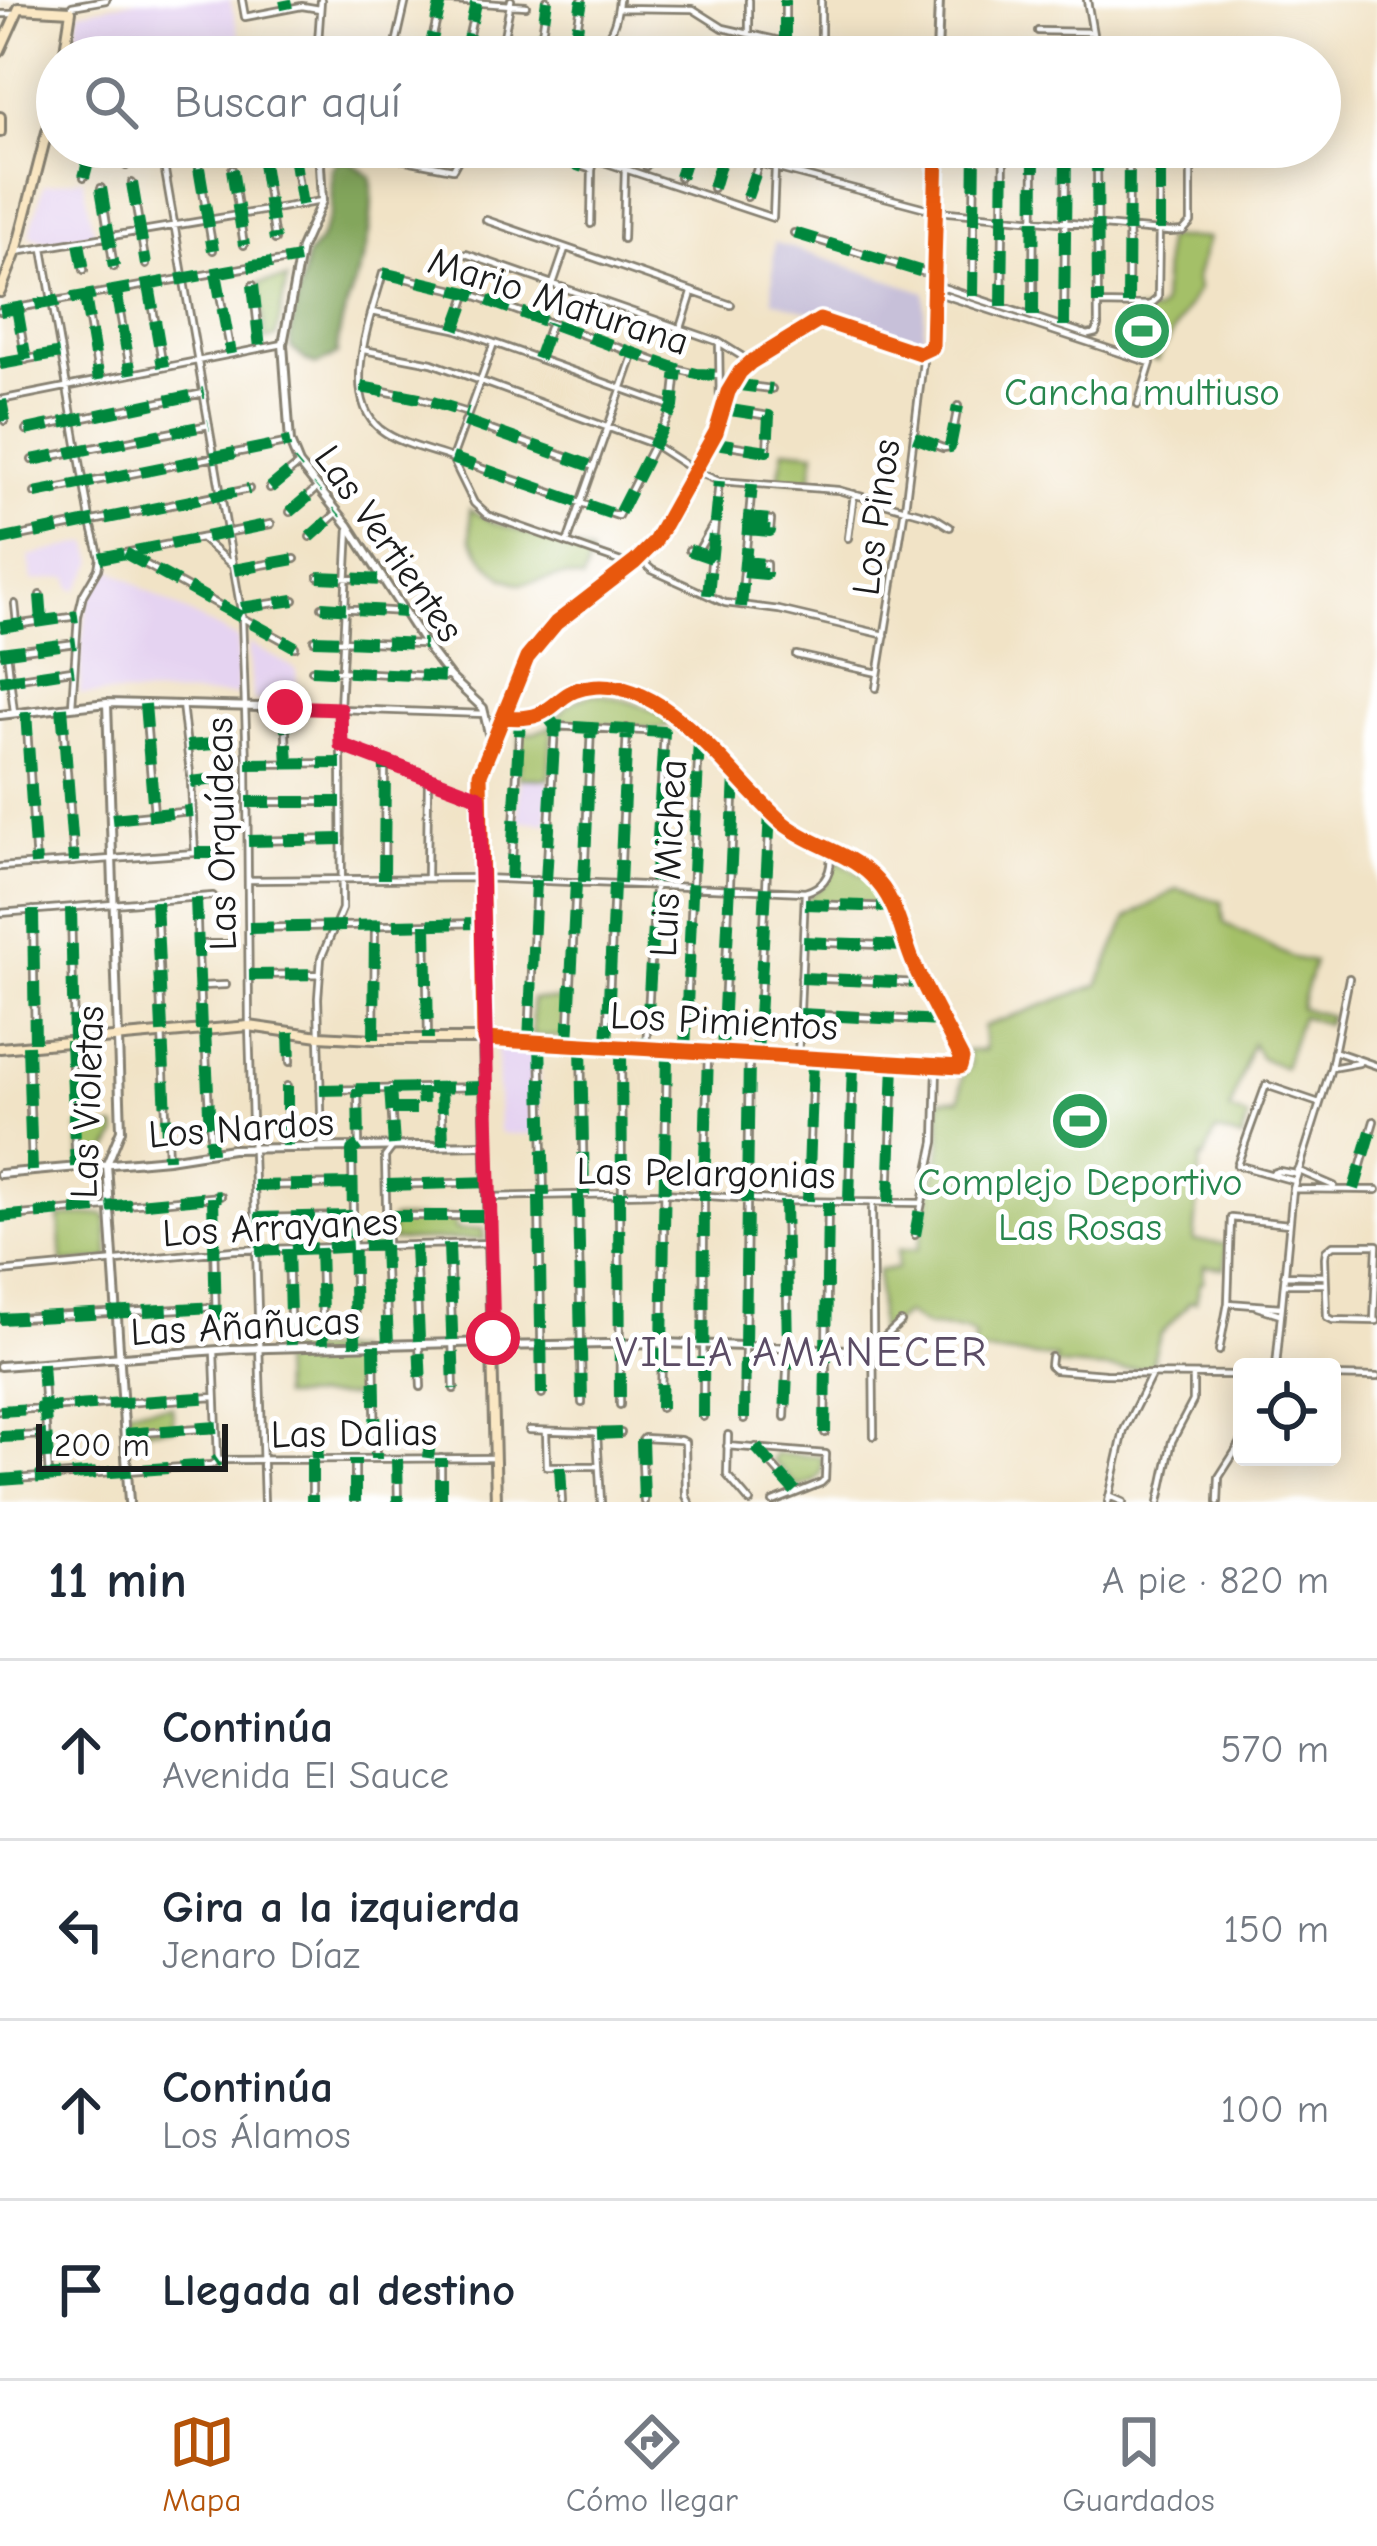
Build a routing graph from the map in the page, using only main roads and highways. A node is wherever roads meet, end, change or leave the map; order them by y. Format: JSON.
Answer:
{"nodes":[{"id":1,"x":72,"y":6,"type":"edge"},
{"id":2,"x":19,"y":7,"type":"edge"},
{"id":3,"x":67,"y":36,"type":"edge"},
{"id":4,"x":0,"y":50,"type":"edge"},
{"id":5,"x":0,"y":117,"type":"edge"},
{"id":6,"x":0,"y":132,"type":"edge"},
{"id":7,"x":40,"y":168,"type":"edge"},
{"id":8,"x":0,"y":292,"type":"edge"},
{"id":9,"x":0,"y":1048,"type":"edge"},
{"id":10,"x":496,"y":1502,"type":"edge"}],
"edges":[{"from":1,"to":2,"type":"main road"},
{"from":1,"to":3,"type":"main road"},
{"from":2,"to":4,"type":"main road"},
{"from":5,"to":6,"type":"main road"},
{"from":7,"to":8,"type":"main road"},
{"from":9,"to":10,"type":"main road","name":"Los Pimientos"}]}
